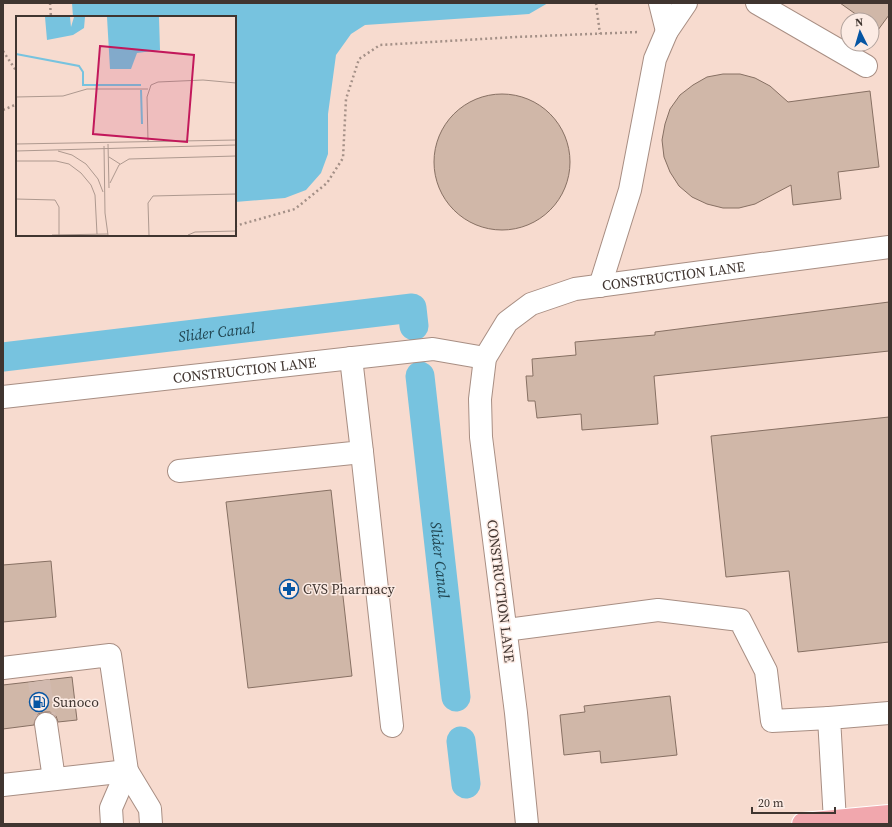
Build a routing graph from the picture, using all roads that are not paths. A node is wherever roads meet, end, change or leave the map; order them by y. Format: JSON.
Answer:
{"nodes":[{"id":1,"x":660,"y":3,"type":"edge"},
{"id":2,"x":686,"y":3,"type":"edge"},
{"id":3,"x":757,"y":3,"type":"edge"},
{"id":4,"x":667,"y":31,"type":"junction"},
{"id":5,"x":866,"y":66,"type":"dead end"},
{"id":6,"x":889,"y":247,"type":"edge"},
{"id":7,"x":600,"y":286,"type":"junction"},
{"id":8,"x":351,"y":358,"type":"junction"},
{"id":9,"x":485,"y":358,"type":"junction"},
{"id":10,"x":3,"y":397,"type":"edge"},
{"id":11,"x":362,"y":452,"type":"junction"},
{"id":12,"x":179,"y":471,"type":"dead end"},
{"id":13,"x":506,"y":630,"type":"junction"},
{"id":14,"x":3,"y":668,"type":"edge"},
{"id":15,"x":889,"y":713,"type":"edge"},
{"id":16,"x":829,"y":718,"type":"junction"},
{"id":17,"x":46,"y":724,"type":"tunnel mouth"},
{"id":18,"x":392,"y":726,"type":"dead end"},
{"id":19,"x":127,"y":771,"type":"junction"},
{"id":20,"x":54,"y":779,"type":"junction"},
{"id":21,"x":3,"y":785,"type":"edge"},
{"id":22,"x":889,"y":816,"type":"edge"},
{"id":23,"x":835,"y":821,"type":"junction"},
{"id":24,"x":112,"y":824,"type":"edge"},
{"id":25,"x":152,"y":824,"type":"edge"},
{"id":26,"x":527,"y":824,"type":"edge"},
{"id":27,"x":803,"y":824,"type":"edge"}],
"edges":[{"from":1,"to":4,"type":"street"},
{"from":2,"to":4,"type":"street"},
{"from":3,"to":5,"type":"street"},
{"from":4,"to":7,"type":"street"},
{"from":6,"to":7,"type":"street","name":"CONSTRUCTION LANE"},
{"from":7,"to":9,"type":"street","name":"CONSTRUCTION LANE"},
{"from":8,"to":9,"type":"street","name":"CONSTRUCTION LANE"},
{"from":8,"to":10,"type":"street","name":"CONSTRUCTION LANE"},
{"from":8,"to":11,"type":"street"},
{"from":9,"to":13,"type":"street","name":"CONSTRUCTION LANE"},
{"from":11,"to":12,"type":"street"},
{"from":11,"to":18,"type":"street"},
{"from":13,"to":16,"type":"street"},
{"from":13,"to":26,"type":"street","name":"CONSTRUCTION LANE"},
{"from":14,"to":19,"type":"street"},
{"from":15,"to":16,"type":"street"},
{"from":16,"to":23,"type":"street"},
{"from":17,"to":20,"type":"street"},
{"from":19,"to":20,"type":"street"},
{"from":19,"to":24,"type":"street"},
{"from":19,"to":25,"type":"street"},
{"from":20,"to":21,"type":"street"},
{"from":22,"to":23,"type":"main road"},
{"from":23,"to":27,"type":"main road"}]}
